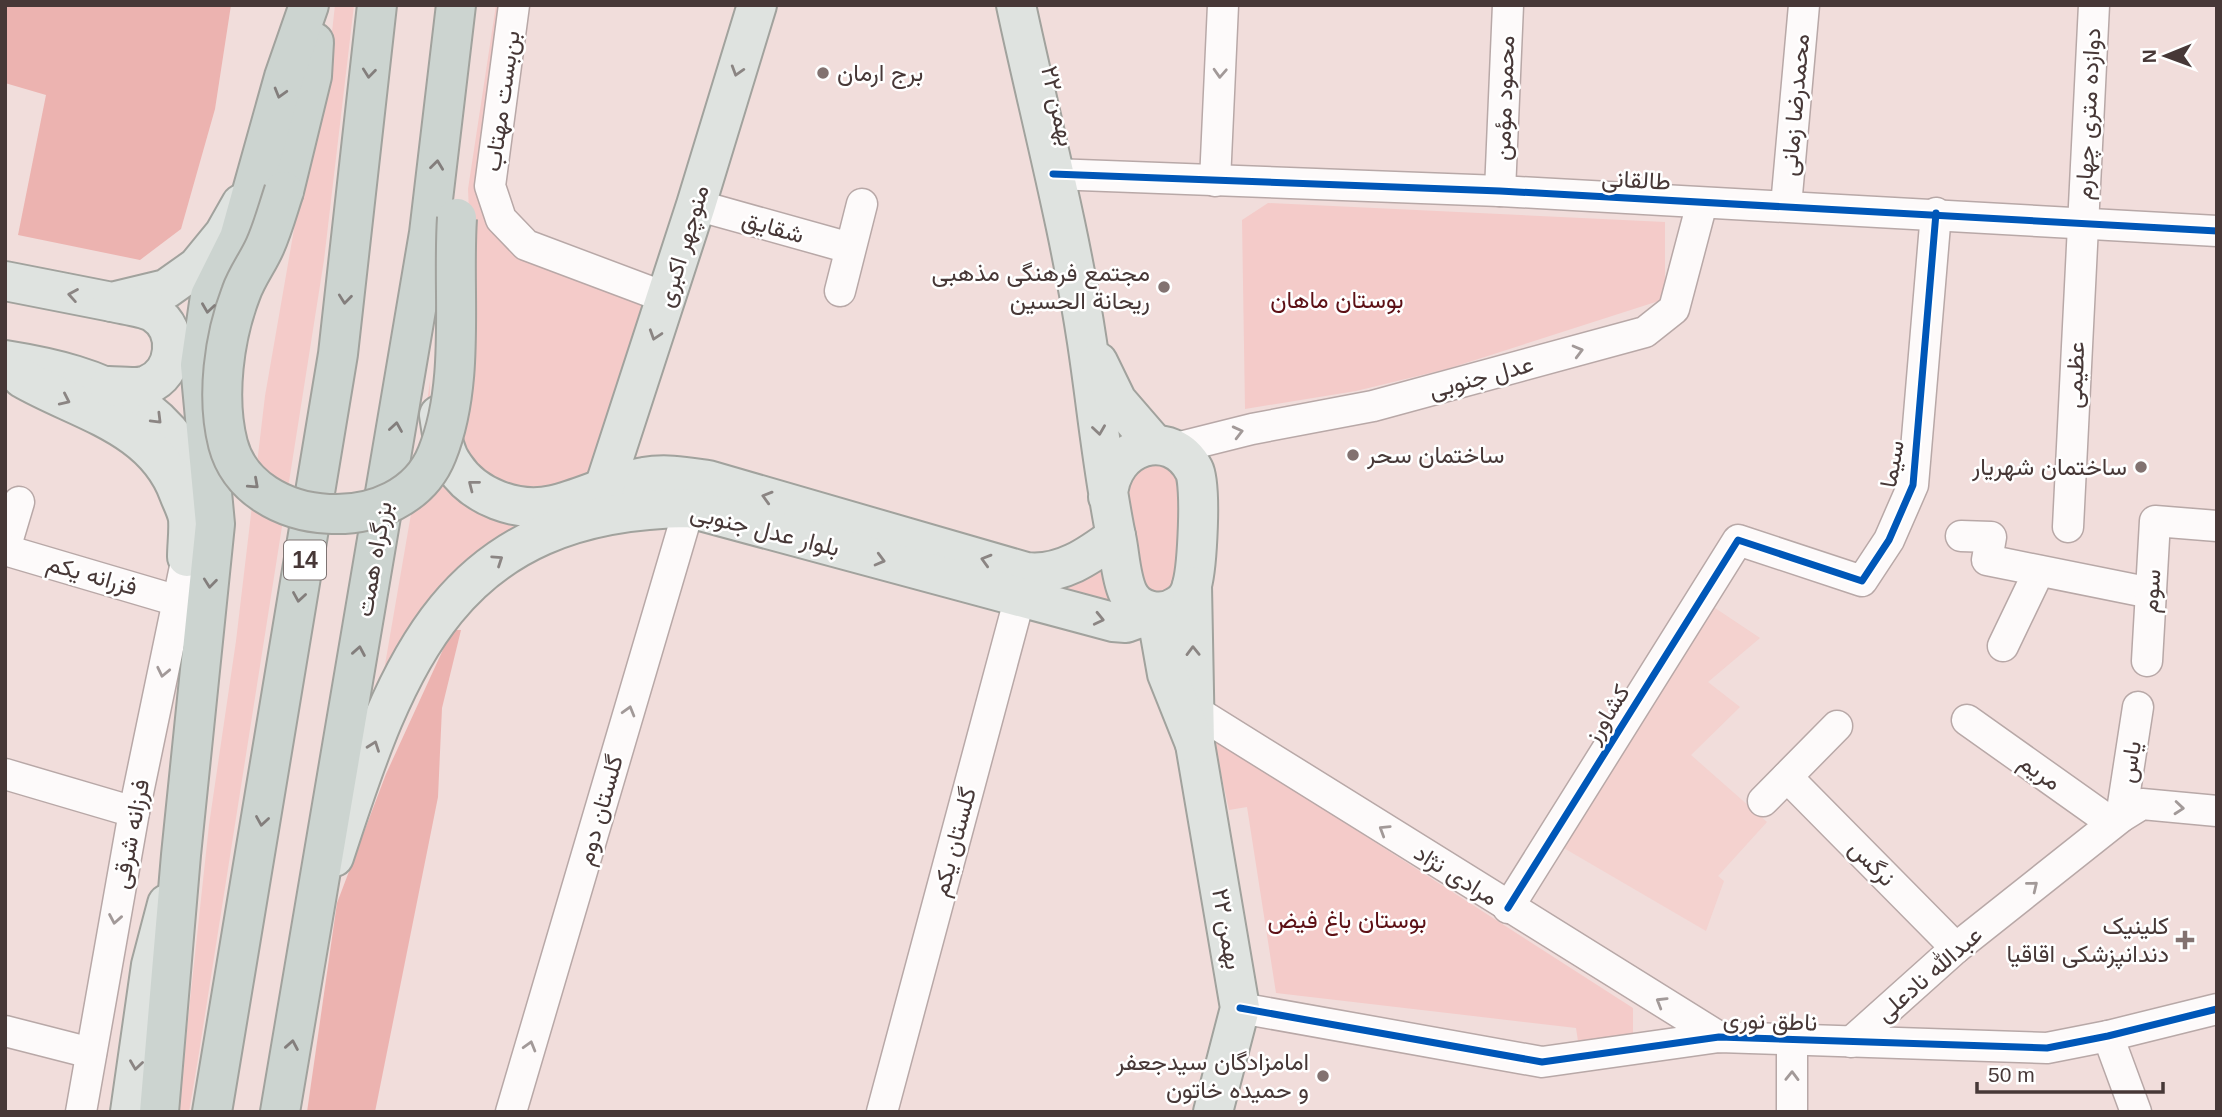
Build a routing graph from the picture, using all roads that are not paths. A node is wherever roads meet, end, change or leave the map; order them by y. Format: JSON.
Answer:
{"nodes":[{"id":1,"x":309,"y":5,"type":"edge"},
{"id":2,"x":317,"y":5,"type":"edge"},
{"id":3,"x":377,"y":5,"type":"edge"},
{"id":4,"x":456,"y":5,"type":"edge"},
{"id":5,"x":481,"y":5,"type":"edge"},
{"id":6,"x":514,"y":5,"type":"edge"},
{"id":7,"x":757,"y":5,"type":"edge"},
{"id":8,"x":1016,"y":5,"type":"edge"},
{"id":9,"x":1223,"y":5,"type":"edge"},
{"id":10,"x":1507,"y":5,"type":"edge"},
{"id":11,"x":1804,"y":5,"type":"edge"},
{"id":12,"x":2094,"y":5,"type":"edge"},
{"id":13,"x":1053,"y":174,"type":"junction"},
{"id":14,"x":1215,"y":181,"type":"junction"},
{"id":15,"x":270,"y":185,"type":"junction"},
{"id":16,"x":1500,"y":191,"type":"junction"},
{"id":17,"x":1702,"y":203,"type":"junction"},
{"id":18,"x":862,"y":204,"type":"dead end"},
{"id":19,"x":696,"y":205,"type":"junction"},
{"id":20,"x":1786,"y":206,"type":"junction"},
{"id":21,"x":1936,"y":213,"type":"junction"},
{"id":22,"x":2081,"y":222,"type":"junction"},
{"id":23,"x":443,"y":225,"type":"junction"},
{"id":24,"x":2217,"y":230,"type":"edge"},
{"id":25,"x":850,"y":248,"type":"junction"},
{"id":26,"x":5,"y":281,"type":"edge"},
{"id":27,"x":840,"y":291,"type":"dead end"},
{"id":28,"x":667,"y":298,"type":"junction"},
{"id":29,"x":112,"y":302,"type":"junction"},
{"id":30,"x":1086,"y":338,"type":"junction"},
{"id":31,"x":5,"y":360,"type":"edge"},
{"id":32,"x":5,"y":368,"type":"edge"},
{"id":33,"x":109,"y":386,"type":"junction"},
{"id":34,"x":1164,"y":447,"type":"junction"},
{"id":35,"x":1108,"y":496,"type":"junction"},
{"id":36,"x":613,"y":499,"type":"junction"},
{"id":37,"x":19,"y":502,"type":"dead end"},
{"id":38,"x":689,"y":508,"type":"junction"},
{"id":39,"x":215,"y":524,"type":"junction"},
{"id":40,"x":2217,"y":526,"type":"edge"},
{"id":41,"x":2068,"y":527,"type":"dead end"},
{"id":42,"x":1116,"y":536,"type":"junction"},
{"id":43,"x":1961,"y":536,"type":"dead end"},
{"id":44,"x":1738,"y":540,"type":"joint"},
{"id":45,"x":5,"y":549,"type":"edge"},
{"id":46,"x":187,"y":557,"type":"joint"},
{"id":47,"x":2039,"y":572,"type":"junction"},
{"id":48,"x":1023,"y":585,"type":"junction"},
{"id":49,"x":1192,"y":586,"type":"junction"},
{"id":50,"x":2151,"y":593,"type":"junction"},
{"id":51,"x":178,"y":601,"type":"junction"},
{"id":52,"x":1156,"y":612,"type":"junction"},
{"id":53,"x":2003,"y":646,"type":"dead end"},
{"id":54,"x":2147,"y":660,"type":"dead end"},
{"id":55,"x":2138,"y":707,"type":"dead end"},
{"id":56,"x":1967,"y":720,"type":"dead end"},
{"id":57,"x":1837,"y":726,"type":"dead end"},
{"id":58,"x":1195,"y":727,"type":"junction"},
{"id":59,"x":5,"y":774,"type":"edge"},
{"id":60,"x":1787,"y":777,"type":"junction"},
{"id":61,"x":1763,"y":801,"type":"dead end"},
{"id":62,"x":2217,"y":811,"type":"edge"},
{"id":63,"x":134,"y":812,"type":"junction"},
{"id":64,"x":2125,"y":815,"type":"junction"},
{"id":65,"x":181,"y":855,"type":"junction"},
{"id":66,"x":1508,"y":908,"type":"junction"},
{"id":67,"x":312,"y":926,"type":"junction"},
{"id":68,"x":1956,"y":948,"type":"junction"},
{"id":69,"x":1240,"y":1008,"type":"junction"},
{"id":70,"x":2217,"y":1009,"type":"edge"},
{"id":71,"x":5,"y":1031,"type":"edge"},
{"id":72,"x":2108,"y":1036,"type":"junction"},
{"id":73,"x":1719,"y":1037,"type":"junction"},
{"id":74,"x":1793,"y":1041,"type":"junction"},
{"id":75,"x":1851,"y":1042,"type":"junction"},
{"id":76,"x":91,"y":1053,"type":"junction"},
{"id":77,"x":81,"y":1112,"type":"edge"},
{"id":78,"x":130,"y":1112,"type":"edge"},
{"id":79,"x":159,"y":1112,"type":"edge"},
{"id":80,"x":212,"y":1112,"type":"edge"},
{"id":81,"x":280,"y":1112,"type":"edge"},
{"id":82,"x":511,"y":1112,"type":"edge"},
{"id":83,"x":882,"y":1112,"type":"edge"},
{"id":84,"x":1213,"y":1112,"type":"edge"},
{"id":85,"x":1792,"y":1112,"type":"edge"},
{"id":86,"x":2136,"y":1112,"type":"edge"}],
"edges":[{"from":1,"to":15,"type":"highway","one_way":true},
{"from":2,"to":15,"type":"highway"},
{"from":3,"to":80,"type":"highway","number":"14","one_way":true},
{"from":23,"to":4,"type":"highway","name":"بزرگراه همت","one_way":true},
{"from":5,"to":23,"type":"highway"},
{"from":6,"to":28,"type":"street","name":"بن‌بست مهتاب"},
{"from":7,"to":19,"type":"main road","name":"منوچهر اکبری","one_way":true},
{"from":8,"to":13,"type":"main road","name":"۲۲ بهمن"},
{"from":9,"to":14,"type":"street","one_way":true},
{"from":10,"to":16,"type":"street","name":"محمود مؤمن"},
{"from":11,"to":20,"type":"street","name":"محمدرضا زمانی"},
{"from":12,"to":22,"type":"street","name":"دوازده متری چهارم"},
{"from":13,"to":14,"type":"street","name":"طالقانی"},
{"from":13,"to":30,"type":"main road","name":"۲۲ بهمن"},
{"from":14,"to":16,"type":"street","name":"طالقانی"},
{"from":15,"to":23,"type":"highway","one_way":true,"bridge":true},
{"from":15,"to":29,"type":"main road"},
{"from":15,"to":39,"type":"highway","one_way":true},
{"from":16,"to":17,"type":"street","name":"طالقانی"},
{"from":17,"to":20,"type":"street","name":"طالقانی"},
{"from":34,"to":17,"type":"street","name":"عدل جنوبی","one_way":true},
{"from":18,"to":25,"type":"street"},
{"from":19,"to":25,"type":"street","name":"شقایق"},
{"from":19,"to":28,"type":"main road","name":"منوچهر اکبری"},
{"from":20,"to":21,"type":"street","name":"طالقانی"},
{"from":21,"to":22,"type":"street","name":"طالقانی"},
{"from":21,"to":44,"type":"street","name":"سیما"},
{"from":22,"to":24,"type":"street","name":"طالقانی"},
{"from":22,"to":41,"type":"street","name":"عظیمی"},
{"from":36,"to":23,"type":"main road","name":"بلوار عدل جنوبی","one_way":true},
{"from":67,"to":23,"type":"highway","name":"بزرگراه همت","one_way":true},
{"from":25,"to":27,"type":"street"},
{"from":29,"to":26,"type":"main road","one_way":true},
{"from":28,"to":36,"type":"main road","name":"منوچهر اکبری","one_way":true},
{"from":29,"to":33,"type":"main road"},
{"from":30,"to":34,"type":"main road","name":"۲۲ بهمن"},
{"from":30,"to":35,"type":"main road","name":"۲۲ بهمن","one_way":true},
{"from":31,"to":33,"type":"main road"},
{"from":32,"to":46,"type":"main road","one_way":true},
{"from":33,"to":39,"type":"main road","one_way":true},
{"from":34,"to":35,"type":"main road"},
{"from":34,"to":49,"type":"main road","name":"۲۲ بهمن"},
{"from":35,"to":42,"type":"main road","name":"۲۲ بهمن"},
{"from":36,"to":38,"type":"main road","name":"بلوار عدل جنوبی"},
{"from":48,"to":36,"type":"main road","name":"بلوار عدل جنوبی","one_way":true},
{"from":67,"to":36,"type":"main road","name":"بلوار عدل جنوبی","one_way":true},
{"from":37,"to":45,"type":"street"},
{"from":38,"to":48,"type":"main road","name":"بلوار عدل جنوبی","one_way":true},
{"from":82,"to":38,"type":"street","name":"گلستان دوم","one_way":true},
{"from":39,"to":65,"type":"highway","one_way":true},
{"from":40,"to":50,"type":"street","name":"سوم"},
{"from":42,"to":48,"type":"main road","name":"بلوار عدل جنوبی"},
{"from":42,"to":52,"type":"main road","name":"۲۲ بهمن"},
{"from":43,"to":47,"type":"street"},
{"from":44,"to":66,"type":"street","name":"کشاورز"},
{"from":45,"to":51,"type":"street","name":"فزرانه یکم"},
{"from":46,"to":51,"type":"street","name":"فرزانه شرقی"},
{"from":47,"to":50,"type":"street"},
{"from":47,"to":53,"type":"street"},
{"from":48,"to":52,"type":"main road","name":"بلوار عدل جنوبی","one_way":true},
{"from":48,"to":83,"type":"street","name":"گلستان یکم"},
{"from":49,"to":52,"type":"main road","name":"بلوار عدل جنوبی"},
{"from":58,"to":49,"type":"main road","name":"۲۲ بهمن","one_way":true},
{"from":50,"to":54,"type":"street","name":"سوم"},
{"from":51,"to":63,"type":"street","name":"فرزانه شرقی","one_way":true},
{"from":52,"to":58,"type":"main road","name":"۲۲ بهمن"},
{"from":55,"to":64,"type":"street","name":"یاس"},
{"from":56,"to":64,"type":"street","name":"مریم"},
{"from":57,"to":60,"type":"street"},
{"from":66,"to":58,"type":"street","name":"مرادی نژاد","one_way":true},
{"from":58,"to":69,"type":"main road","name":"۲۲ بهمن"},
{"from":59,"to":63,"type":"street"},
{"from":60,"to":61,"type":"street"},
{"from":60,"to":68,"type":"street","name":"نرگس"},
{"from":64,"to":62,"type":"street","one_way":true},
{"from":63,"to":76,"type":"street","name":"فرزانه شرقی","one_way":true},
{"from":68,"to":64,"type":"street","name":"عبدالله نادعلی","one_way":true},
{"from":65,"to":78,"type":"main road","one_way":true},
{"from":65,"to":79,"type":"highway"},
{"from":73,"to":66,"type":"street","name":"مرادی نژاد","one_way":true},
{"from":81,"to":67,"type":"highway","name":"بزرگراه همت","one_way":true},
{"from":68,"to":75,"type":"street","name":"عبدالله نادعلی"},
{"from":69,"to":73,"type":"street","name":"ناطق نوری"},
{"from":69,"to":84,"type":"main road","name":"۲۲ بهمن"},
{"from":70,"to":72,"type":"street","name":"ناطق نوری"},
{"from":71,"to":76,"type":"street"},
{"from":72,"to":75,"type":"street","name":"ناطق نوری"},
{"from":72,"to":86,"type":"street"},
{"from":73,"to":74,"type":"street","name":"ناطق نوری"},
{"from":74,"to":75,"type":"street","name":"ناطق نوری"},
{"from":85,"to":74,"type":"street","one_way":true},
{"from":76,"to":77,"type":"street","name":"فرزانه شرقی"}]}
